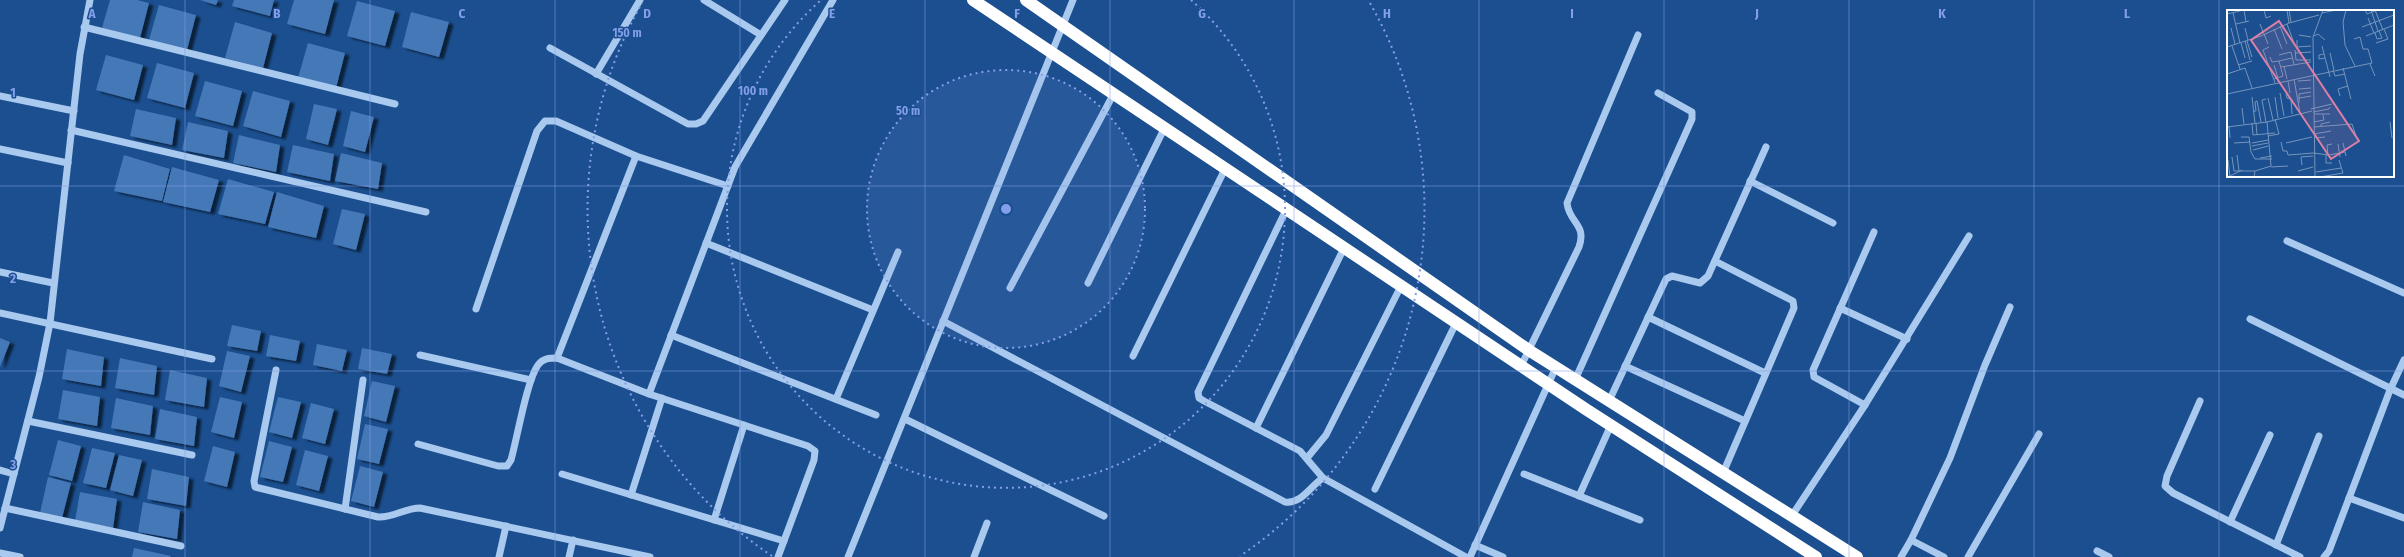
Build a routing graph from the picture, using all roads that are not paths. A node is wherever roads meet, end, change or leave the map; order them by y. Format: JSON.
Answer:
{"nodes":[{"id":1,"x":90,"y":0,"type":"edge"},
{"id":2,"x":640,"y":0,"type":"edge"},
{"id":3,"x":704,"y":0,"type":"edge"},
{"id":4,"x":785,"y":0,"type":"edge"},
{"id":5,"x":833,"y":0,"type":"edge"},
{"id":6,"x":973,"y":0,"type":"edge"},
{"id":7,"x":1026,"y":0,"type":"edge"},
{"id":8,"x":1074,"y":0,"type":"edge"},
{"id":9,"x":1063,"y":25,"type":"junction"},
{"id":10,"x":84,"y":27,"type":"junction"},
{"id":11,"x":761,"y":35,"type":"junction"},
{"id":12,"x":1638,"y":35,"type":"dead end"},
{"id":13,"x":550,"y":48,"type":"dead end"},
{"id":14,"x":1051,"y":54,"type":"junction"},
{"id":15,"x":596,"y":74,"type":"junction"},
{"id":16,"x":1658,"y":93,"type":"dead end"},
{"id":17,"x":1113,"y":95,"type":"junction"},
{"id":18,"x":0,"y":96,"type":"edge"},
{"id":19,"x":395,"y":104,"type":"dead end"},
{"id":20,"x":74,"y":111,"type":"junction"},
{"id":21,"x":1164,"y":129,"type":"junction"},
{"id":22,"x":71,"y":130,"type":"junction"},
{"id":23,"x":1766,"y":147,"type":"dead end"},
{"id":24,"x":0,"y":149,"type":"edge"},
{"id":25,"x":636,"y":156,"type":"junction"},
{"id":26,"x":68,"y":163,"type":"junction"},
{"id":27,"x":1225,"y":169,"type":"junction"},
{"id":28,"x":1750,"y":181,"type":"junction"},
{"id":29,"x":728,"y":186,"type":"junction"},
{"id":30,"x":1286,"y":210,"type":"junction"},
{"id":31,"x":426,"y":212,"type":"dead end"},
{"id":32,"x":1833,"y":223,"type":"dead end"},
{"id":33,"x":1874,"y":232,"type":"dead end"},
{"id":34,"x":1969,"y":236,"type":"dead end"},
{"id":35,"x":2287,"y":241,"type":"dead end"},
{"id":36,"x":706,"y":243,"type":"junction"},
{"id":37,"x":1344,"y":248,"type":"junction"},
{"id":38,"x":898,"y":252,"type":"dead end"},
{"id":39,"x":1715,"y":261,"type":"junction"},
{"id":40,"x":0,"y":272,"type":"edge"},
{"id":41,"x":53,"y":283,"type":"junction"},
{"id":42,"x":1088,"y":283,"type":"dead end"},
{"id":43,"x":1400,"y":286,"type":"junction"},
{"id":44,"x":1010,"y":288,"type":"dead end"},
{"id":45,"x":2404,"y":293,"type":"edge"},
{"id":46,"x":2010,"y":307,"type":"dead end"},
{"id":47,"x":1840,"y":308,"type":"junction"},
{"id":48,"x":476,"y":309,"type":"dead end"},
{"id":49,"x":873,"y":310,"type":"junction"},
{"id":50,"x":0,"y":313,"type":"edge"},
{"id":51,"x":1648,"y":317,"type":"junction"},
{"id":52,"x":2250,"y":319,"type":"dead end"},
{"id":53,"x":943,"y":321,"type":"junction"},
{"id":54,"x":50,"y":323,"type":"junction"},
{"id":55,"x":1456,"y":323,"type":"junction"},
{"id":56,"x":671,"y":335,"type":"junction"},
{"id":57,"x":1908,"y":339,"type":"junction"},
{"id":58,"x":1530,"y":351,"type":"junction"},
{"id":59,"x":420,"y":355,"type":"dead end"},
{"id":60,"x":1133,"y":356,"type":"dead end"},
{"id":61,"x":557,"y":358,"type":"junction"},
{"id":62,"x":212,"y":359,"type":"dead end"},
{"id":63,"x":2404,"y":360,"type":"edge"},
{"id":64,"x":1521,"y":366,"type":"junction"},
{"id":65,"x":1625,"y":366,"type":"junction"},
{"id":66,"x":1556,"y":367,"type":"junction"},
{"id":67,"x":276,"y":370,"type":"dead end"},
{"id":68,"x":1765,"y":374,"type":"junction"},
{"id":69,"x":363,"y":380,"type":"dead end"},
{"id":70,"x":531,"y":380,"type":"junction"},
{"id":71,"x":1576,"y":380,"type":"junction"},
{"id":72,"x":1547,"y":383,"type":"junction"},
{"id":73,"x":2390,"y":390,"type":"junction"},
{"id":74,"x":649,"y":394,"type":"junction"},
{"id":75,"x":2404,"y":395,"type":"edge"},
{"id":76,"x":662,"y":398,"type":"junction"},
{"id":77,"x":836,"y":400,"type":"junction"},
{"id":78,"x":1609,"y":401,"type":"junction"},
{"id":79,"x":2200,"y":401,"type":"dead end"},
{"id":80,"x":1865,"y":406,"type":"junction"},
{"id":81,"x":876,"y":415,"type":"dead end"},
{"id":82,"x":905,"y":419,"type":"junction"},
{"id":83,"x":28,"y":421,"type":"junction"},
{"id":84,"x":1745,"y":421,"type":"junction"},
{"id":85,"x":744,"y":425,"type":"junction"},
{"id":86,"x":1611,"y":425,"type":"junction"},
{"id":87,"x":1256,"y":428,"type":"junction"},
{"id":88,"x":2039,"y":434,"type":"dead end"},
{"id":89,"x":2270,"y":435,"type":"dead end"},
{"id":90,"x":2319,"y":436,"type":"dead end"},
{"id":91,"x":418,"y":444,"type":"dead end"},
{"id":92,"x":192,"y":455,"type":"dead end"},
{"id":93,"x":1307,"y":458,"type":"junction"},
{"id":94,"x":0,"y":470,"type":"edge"},
{"id":95,"x":1723,"y":473,"type":"junction"},
{"id":96,"x":14,"y":474,"type":"junction"},
{"id":97,"x":562,"y":474,"type":"dead end"},
{"id":98,"x":1524,"y":474,"type":"dead end"},
{"id":99,"x":1323,"y":478,"type":"junction"},
{"id":100,"x":1374,"y":489,"type":"dead end"},
{"id":101,"x":631,"y":496,"type":"junction"},
{"id":102,"x":1579,"y":496,"type":"junction"},
{"id":103,"x":2349,"y":498,"type":"junction"},
{"id":104,"x":5,"y":508,"type":"junction"},
{"id":105,"x":345,"y":509,"type":"junction"},
{"id":106,"x":1104,"y":516,"type":"dead end"},
{"id":107,"x":1791,"y":517,"type":"junction"},
{"id":108,"x":2404,"y":518,"type":"edge"},
{"id":109,"x":714,"y":520,"type":"junction"},
{"id":110,"x":1640,"y":520,"type":"dead end"},
{"id":111,"x":2230,"y":522,"type":"junction"},
{"id":112,"x":987,"y":524,"type":"dead end"},
{"id":113,"x":506,"y":526,"type":"junction"},
{"id":114,"x":0,"y":528,"type":"edge"},
{"id":115,"x":573,"y":540,"type":"junction"},
{"id":116,"x":1911,"y":540,"type":"junction"},
{"id":117,"x":784,"y":541,"type":"junction"},
{"id":118,"x":1475,"y":545,"type":"junction"},
{"id":119,"x":2276,"y":545,"type":"junction"},
{"id":120,"x":181,"y":546,"type":"dead end"},
{"id":121,"x":2097,"y":551,"type":"dead end"},
{"id":122,"x":0,"y":552,"type":"edge"},
{"id":123,"x":20,"y":557,"type":"edge"},
{"id":124,"x":500,"y":557,"type":"edge"},
{"id":125,"x":569,"y":557,"type":"edge"},
{"id":126,"x":650,"y":557,"type":"edge"},
{"id":127,"x":778,"y":557,"type":"edge"},
{"id":128,"x":848,"y":557,"type":"edge"},
{"id":129,"x":974,"y":557,"type":"edge"},
{"id":130,"x":1466,"y":557,"type":"edge"},
{"id":131,"x":1470,"y":557,"type":"edge"},
{"id":132,"x":1503,"y":557,"type":"edge"},
{"id":133,"x":1816,"y":557,"type":"edge"},
{"id":134,"x":1857,"y":557,"type":"edge"},
{"id":135,"x":1901,"y":557,"type":"edge"},
{"id":136,"x":1944,"y":557,"type":"edge"},
{"id":137,"x":1968,"y":557,"type":"edge"},
{"id":138,"x":2109,"y":557,"type":"edge"},
{"id":139,"x":2300,"y":557,"type":"edge"},
{"id":140,"x":2324,"y":557,"type":"edge"}],
"edges":[{"from":1,"to":10,"type":"street"},
{"from":2,"to":15,"type":"street"},
{"from":3,"to":11,"type":"street"},
{"from":4,"to":11,"type":"street"},
{"from":5,"to":29,"type":"street"},
{"from":6,"to":14,"type":"highway"},
{"from":7,"to":9,"type":"highway"},
{"from":8,"to":9,"type":"street"},
{"from":9,"to":14,"type":"street"},
{"from":9,"to":58,"type":"highway"},
{"from":10,"to":19,"type":"street"},
{"from":10,"to":20,"type":"street"},
{"from":11,"to":15,"type":"street"},
{"from":12,"to":58,"type":"street"},
{"from":13,"to":15,"type":"street"},
{"from":14,"to":17,"type":"highway"},
{"from":14,"to":53,"type":"street"},
{"from":16,"to":71,"type":"street"},
{"from":17,"to":21,"type":"highway"},
{"from":17,"to":44,"type":"street"},
{"from":18,"to":20,"type":"street"},
{"from":20,"to":22,"type":"street"},
{"from":21,"to":27,"type":"highway"},
{"from":21,"to":42,"type":"street"},
{"from":22,"to":26,"type":"street"},
{"from":22,"to":31,"type":"street"},
{"from":23,"to":28,"type":"street"},
{"from":24,"to":26,"type":"street"},
{"from":25,"to":29,"type":"street"},
{"from":25,"to":48,"type":"street"},
{"from":25,"to":61,"type":"street"},
{"from":26,"to":41,"type":"street"},
{"from":27,"to":30,"type":"highway"},
{"from":27,"to":60,"type":"street"},
{"from":28,"to":32,"type":"street"},
{"from":28,"to":39,"type":"street"},
{"from":29,"to":36,"type":"street"},
{"from":30,"to":37,"type":"highway"},
{"from":30,"to":87,"type":"street"},
{"from":33,"to":47,"type":"street"},
{"from":34,"to":57,"type":"street"},
{"from":35,"to":45,"type":"street"},
{"from":36,"to":49,"type":"street"},
{"from":36,"to":56,"type":"street"},
{"from":37,"to":43,"type":"highway"},
{"from":37,"to":87,"type":"street"},
{"from":38,"to":49,"type":"street"},
{"from":39,"to":51,"type":"street"},
{"from":39,"to":68,"type":"street"},
{"from":40,"to":41,"type":"street"},
{"from":41,"to":54,"type":"street"},
{"from":43,"to":55,"type":"highway"},
{"from":43,"to":93,"type":"street"},
{"from":46,"to":116,"type":"street"},
{"from":47,"to":57,"type":"street"},
{"from":47,"to":80,"type":"street"},
{"from":49,"to":77,"type":"street"},
{"from":50,"to":54,"type":"street"},
{"from":51,"to":65,"type":"street"},
{"from":51,"to":68,"type":"street"},
{"from":52,"to":73,"type":"street"},
{"from":53,"to":82,"type":"street"},
{"from":53,"to":99,"type":"street"},
{"from":54,"to":62,"type":"street"},
{"from":54,"to":83,"type":"street"},
{"from":55,"to":64,"type":"highway"},
{"from":55,"to":100,"type":"street"},
{"from":56,"to":74,"type":"street"},
{"from":56,"to":77,"type":"street"},
{"from":57,"to":80,"type":"street"},
{"from":58,"to":64,"type":"street"},
{"from":58,"to":66,"type":"highway"},
{"from":59,"to":70,"type":"street"},
{"from":61,"to":70,"type":"street"},
{"from":61,"to":74,"type":"street"},
{"from":63,"to":73,"type":"street"},
{"from":64,"to":72,"type":"highway"},
{"from":65,"to":78,"type":"street"},
{"from":65,"to":84,"type":"street"},
{"from":66,"to":71,"type":"highway"},
{"from":66,"to":72,"type":"street"},
{"from":67,"to":105,"type":"street"},
{"from":68,"to":84,"type":"street"},
{"from":69,"to":105,"type":"street"},
{"from":70,"to":91,"type":"street"},
{"from":71,"to":78,"type":"highway"},
{"from":72,"to":86,"type":"highway"},
{"from":72,"to":118,"type":"street"},
{"from":73,"to":75,"type":"street"},
{"from":73,"to":103,"type":"street"},
{"from":74,"to":76,"type":"street"},
{"from":76,"to":85,"type":"street"},
{"from":76,"to":101,"type":"street"},
{"from":77,"to":81,"type":"street"},
{"from":78,"to":95,"type":"highway"},
{"from":79,"to":111,"type":"street"},
{"from":80,"to":107,"type":"street"},
{"from":82,"to":106,"type":"street"},
{"from":82,"to":128,"type":"street"},
{"from":83,"to":92,"type":"street"},
{"from":83,"to":96,"type":"street"},
{"from":84,"to":95,"type":"street"},
{"from":85,"to":109,"type":"street"},
{"from":85,"to":117,"type":"street"},
{"from":86,"to":102,"type":"street"},
{"from":86,"to":133,"type":"highway"},
{"from":87,"to":93,"type":"street"},
{"from":88,"to":137,"type":"street"},
{"from":89,"to":111,"type":"street"},
{"from":90,"to":119,"type":"street"},
{"from":93,"to":99,"type":"street"},
{"from":94,"to":96,"type":"street"},
{"from":95,"to":107,"type":"highway"},
{"from":96,"to":104,"type":"street"},
{"from":97,"to":101,"type":"street"},
{"from":98,"to":102,"type":"street"},
{"from":99,"to":130,"type":"street"},
{"from":101,"to":109,"type":"street"},
{"from":102,"to":110,"type":"street"},
{"from":103,"to":108,"type":"street"},
{"from":103,"to":140,"type":"street"},
{"from":104,"to":114,"type":"street"},
{"from":104,"to":120,"type":"street"},
{"from":105,"to":113,"type":"street"},
{"from":107,"to":134,"type":"highway"},
{"from":109,"to":117,"type":"street"},
{"from":111,"to":119,"type":"street"},
{"from":112,"to":129,"type":"street"},
{"from":113,"to":115,"type":"street"},
{"from":113,"to":124,"type":"street"},
{"from":115,"to":125,"type":"street"},
{"from":115,"to":126,"type":"street"},
{"from":116,"to":135,"type":"street"},
{"from":116,"to":136,"type":"street"},
{"from":117,"to":127,"type":"street"},
{"from":118,"to":131,"type":"street"},
{"from":118,"to":132,"type":"street"},
{"from":119,"to":139,"type":"street"},
{"from":121,"to":138,"type":"street"},
{"from":122,"to":123,"type":"street"}]}
